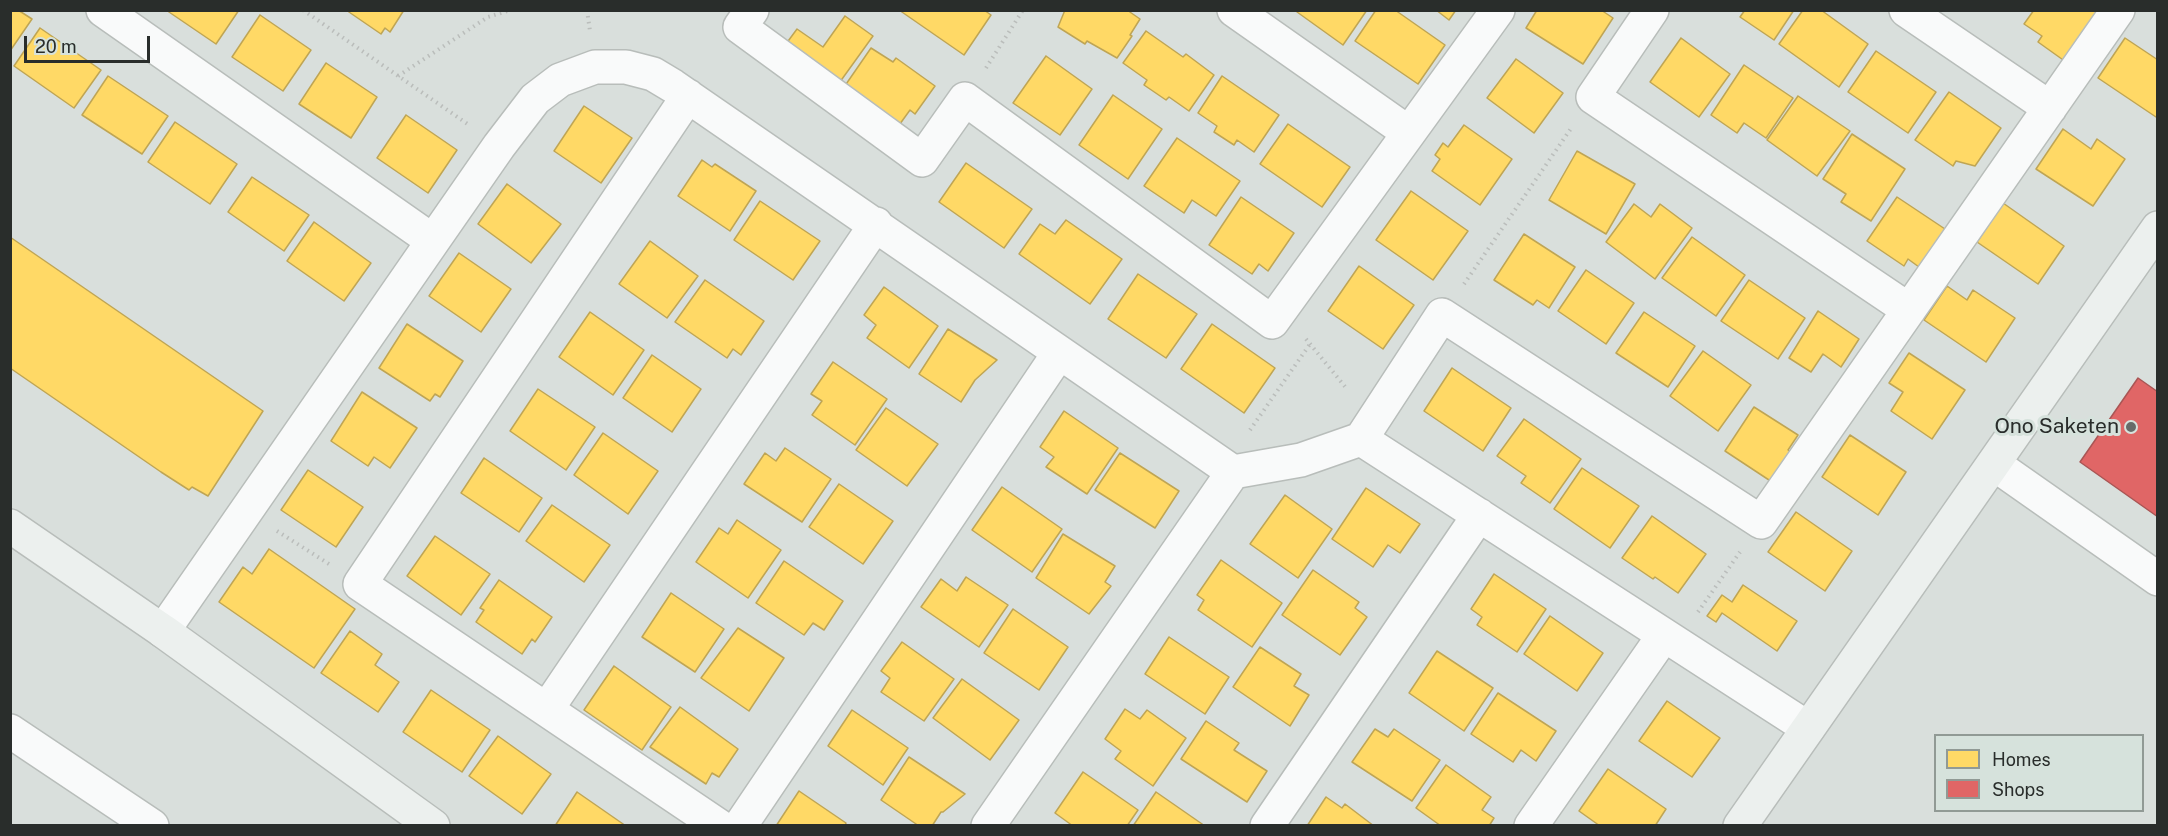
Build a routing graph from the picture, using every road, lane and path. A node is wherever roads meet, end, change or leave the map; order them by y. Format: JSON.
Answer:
{"nodes":[{"id":1,"x":103,"y":10,"type":"edge"},
{"id":2,"x":303,"y":10,"type":"edge"},
{"id":3,"x":511,"y":10,"type":"edge"},
{"id":4,"x":752,"y":10,"type":"edge"},
{"id":5,"x":1023,"y":10,"type":"edge"},
{"id":6,"x":1498,"y":10,"type":"edge"},
{"id":7,"x":1652,"y":10,"type":"edge"},
{"id":8,"x":1906,"y":10,"type":"edge"},
{"id":9,"x":2118,"y":10,"type":"edge"},
{"id":10,"x":1243,"y":13,"type":"edge"},
{"id":11,"x":398,"y":76,"type":"junction"},
{"id":12,"x":688,"y":96,"type":"junction"},
{"id":13,"x":1593,"y":97,"type":"junction"},
{"id":14,"x":965,"y":99,"type":"junction"},
{"id":15,"x":2050,"y":108,"type":"junction"},
{"id":16,"x":1409,"y":133,"type":"junction"},
{"id":17,"x":499,"y":146,"type":"junction"},
{"id":18,"x":876,"y":224,"type":"junction"},
{"id":19,"x":2157,"y":228,"type":"edge"},
{"id":20,"x":433,"y":242,"type":"junction"},
{"id":21,"x":1282,"y":308,"type":"junction"},
{"id":22,"x":1909,"y":310,"type":"junction"},
{"id":23,"x":1442,"y":315,"type":"junction"},
{"id":24,"x":1310,"y":344,"type":"junction"},
{"id":25,"x":1059,"y":353,"type":"junction"},
{"id":26,"x":1369,"y":426,"type":"junction"},
{"id":27,"x":1250,"y":430,"type":"dead end"},
{"id":28,"x":1994,"y":465,"type":"junction"},
{"id":29,"x":1233,"y":472,"type":"junction"},
{"id":30,"x":246,"y":512,"type":"junction"},
{"id":31,"x":1479,"y":515,"type":"junction"},
{"id":32,"x":1761,"y":522,"type":"junction"},
{"id":33,"x":10,"y":526,"type":"edge"},
{"id":34,"x":2157,"y":579,"type":"edge"},
{"id":35,"x":360,"y":584,"type":"junction"},
{"id":36,"x":1693,"y":619,"type":"dead end"},
{"id":37,"x":162,"y":631,"type":"junction"},
{"id":38,"x":1665,"y":635,"type":"junction"},
{"id":39,"x":547,"y":710,"type":"junction"},
{"id":40,"x":1808,"y":728,"type":"junction"},
{"id":41,"x":10,"y":731,"type":"edge"},
{"id":42,"x":424,"y":823,"type":"edge"},
{"id":43,"x":152,"y":825,"type":"edge"},
{"id":44,"x":719,"y":825,"type":"edge"},
{"id":45,"x":740,"y":825,"type":"edge"},
{"id":46,"x":988,"y":825,"type":"edge"},
{"id":47,"x":1267,"y":825,"type":"edge"},
{"id":48,"x":1531,"y":825,"type":"edge"},
{"id":49,"x":1740,"y":825,"type":"edge"}],
"edges":[{"from":1,"to":20,"type":"street"},
{"from":2,"to":11,"type":"path"},
{"from":3,"to":11,"type":"path"},
{"from":4,"to":14,"type":"street"},
{"from":5,"to":14,"type":"path"},
{"from":6,"to":16,"type":"street"},
{"from":7,"to":13,"type":"street"},
{"from":8,"to":15,"type":"street"},
{"from":9,"to":15,"type":"street"},
{"from":10,"to":16,"type":"street"},
{"from":11,"to":17,"type":"path"},
{"from":12,"to":17,"type":"street"},
{"from":12,"to":18,"type":"street"},
{"from":12,"to":35,"type":"street"},
{"from":13,"to":22,"type":"street"},
{"from":13,"to":23,"type":"path"},
{"from":14,"to":21,"type":"street"},
{"from":15,"to":22,"type":"street"},
{"from":16,"to":21,"type":"street"},
{"from":17,"to":20,"type":"street"},
{"from":18,"to":25,"type":"street"},
{"from":18,"to":39,"type":"street"},
{"from":19,"to":28,"type":"street"},
{"from":20,"to":30,"type":"street"},
{"from":21,"to":24,"type":"path"},
{"from":22,"to":32,"type":"street"},
{"from":23,"to":26,"type":"street"},
{"from":23,"to":32,"type":"street"},
{"from":24,"to":26,"type":"path"},
{"from":24,"to":27,"type":"path"},
{"from":25,"to":29,"type":"street"},
{"from":25,"to":45,"type":"street"},
{"from":26,"to":29,"type":"street"},
{"from":26,"to":31,"type":"street"},
{"from":28,"to":34,"type":"street"},
{"from":28,"to":40,"type":"street"},
{"from":29,"to":46,"type":"street"},
{"from":30,"to":35,"type":"path"},
{"from":30,"to":37,"type":"street"},
{"from":31,"to":38,"type":"street"},
{"from":31,"to":47,"type":"street"},
{"from":32,"to":36,"type":"path"},
{"from":33,"to":37,"type":"street"},
{"from":35,"to":39,"type":"street"},
{"from":37,"to":42,"type":"street"},
{"from":38,"to":40,"type":"street"},
{"from":38,"to":48,"type":"street"},
{"from":39,"to":44,"type":"street"},
{"from":40,"to":49,"type":"street"},
{"from":41,"to":43,"type":"street"}]}
